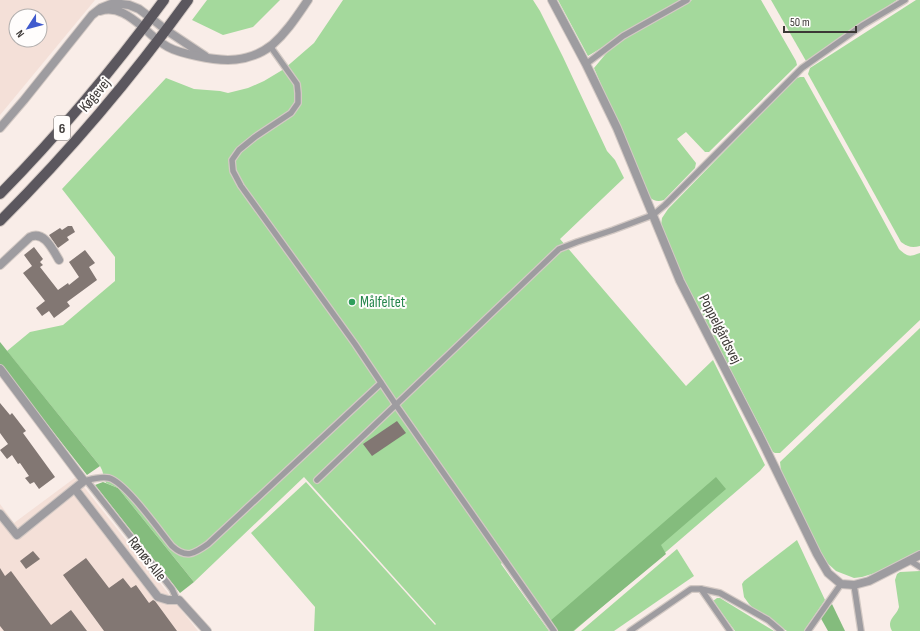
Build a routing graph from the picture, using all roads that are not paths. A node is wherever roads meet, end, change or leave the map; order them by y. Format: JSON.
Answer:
{"nodes":[{"id":1,"x":164,"y":0,"type":"edge"},
{"id":2,"x":188,"y":0,"type":"edge"},
{"id":3,"x":308,"y":0,"type":"edge"},
{"id":4,"x":552,"y":0,"type":"edge"},
{"id":5,"x":687,"y":0,"type":"edge"},
{"id":6,"x":905,"y":0,"type":"edge"},
{"id":7,"x":92,"y":16,"type":"junction"},
{"id":8,"x":151,"y":18,"type":"junction"},
{"id":9,"x":144,"y":28,"type":"junction"},
{"id":10,"x":166,"y":30,"type":"junction"},
{"id":11,"x":158,"y":40,"type":"junction"},
{"id":12,"x":270,"y":46,"type":"junction"},
{"id":13,"x":211,"y":59,"type":"junction"},
{"id":14,"x":586,"y":64,"type":"junction"},
{"id":15,"x":0,"y":128,"type":"edge"},
{"id":16,"x":0,"y":194,"type":"edge"},
{"id":17,"x":653,"y":215,"type":"junction"},
{"id":18,"x":0,"y":221,"type":"edge"},
{"id":19,"x":59,"y":260,"type":"dead end"},
{"id":20,"x":0,"y":265,"type":"edge"},
{"id":21,"x":0,"y":369,"type":"edge"},
{"id":22,"x":382,"y":383,"type":"junction"},
{"id":23,"x":396,"y":405,"type":"junction"},
{"id":24,"x":317,"y":480,"type":"dead end"},
{"id":25,"x":86,"y":481,"type":"junction"},
{"id":26,"x":75,"y":489,"type":"junction"},
{"id":27,"x":0,"y":514,"type":"edge"},
{"id":28,"x":920,"y":555,"type":"edge"},
{"id":29,"x":909,"y":560,"type":"junction"},
{"id":30,"x":920,"y":567,"type":"edge"},
{"id":31,"x":841,"y":584,"type":"junction"},
{"id":32,"x":854,"y":585,"type":"junction"},
{"id":33,"x":701,"y":590,"type":"junction"},
{"id":34,"x":177,"y":600,"type":"junction"},
{"id":35,"x":207,"y":631,"type":"edge"},
{"id":36,"x":554,"y":631,"type":"edge"},
{"id":37,"x":630,"y":631,"type":"edge"},
{"id":38,"x":730,"y":631,"type":"edge"},
{"id":39,"x":781,"y":631,"type":"edge"},
{"id":40,"x":808,"y":631,"type":"edge"},
{"id":41,"x":861,"y":631,"type":"edge"}],
"edges":[{"from":1,"to":8,"type":"main road","name":"Køgevej","number":"6"},
{"from":2,"to":10,"type":"main road","name":"Køgevej","number":"6"},
{"from":3,"to":12,"type":"street"},
{"from":4,"to":14,"type":"street","name":"Poppelgårdsvej"},
{"from":5,"to":14,"type":"lane"},
{"from":6,"to":17,"type":"lane"},
{"from":7,"to":8,"type":"street"},
{"from":7,"to":9,"type":"street"},
{"from":7,"to":15,"type":"street"},
{"from":8,"to":9,"type":"main road","name":"Køgevej","number":"6"},
{"from":8,"to":10,"type":"street"},
{"from":9,"to":11,"type":"street"},
{"from":9,"to":16,"type":"main road","name":"Køgevej","number":"6"},
{"from":10,"to":11,"type":"main road","name":"Køgevej","number":"6"},
{"from":10,"to":13,"type":"street"},
{"from":11,"to":13,"type":"street"},
{"from":11,"to":18,"type":"main road","name":"Køgevej","number":"6"},
{"from":12,"to":13,"type":"street"},
{"from":12,"to":22,"type":"lane"},
{"from":14,"to":17,"type":"street","name":"Poppelgårdsvej"},
{"from":17,"to":23,"type":"lane"},
{"from":17,"to":31,"type":"street","name":"Poppelgårdsvej"},
{"from":19,"to":20,"type":"street"},
{"from":21,"to":25,"type":"street"},
{"from":22,"to":23,"type":"lane"},
{"from":22,"to":25,"type":"lane"},
{"from":23,"to":24,"type":"lane"},
{"from":23,"to":36,"type":"lane"},
{"from":25,"to":26,"type":"street"},
{"from":25,"to":34,"type":"lane"},
{"from":26,"to":27,"type":"street"},
{"from":26,"to":34,"type":"street","name":"Rønøs Alle"},
{"from":28,"to":29,"type":"street"},
{"from":29,"to":30,"type":"lane"},
{"from":29,"to":32,"type":"street"},
{"from":31,"to":32,"type":"street"},
{"from":31,"to":40,"type":"lane"},
{"from":32,"to":41,"type":"lane"},
{"from":33,"to":37,"type":"lane"},
{"from":33,"to":38,"type":"lane"},
{"from":33,"to":39,"type":"lane"},
{"from":34,"to":35,"type":"street"}]}
